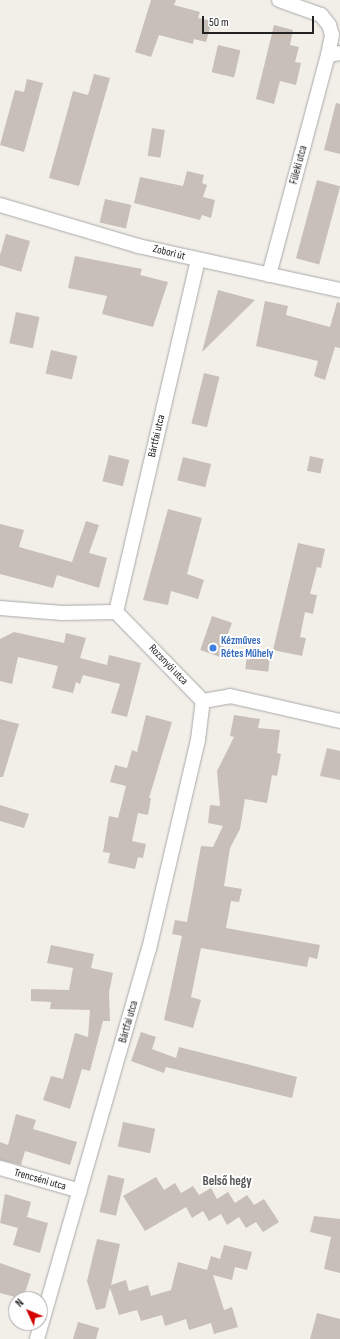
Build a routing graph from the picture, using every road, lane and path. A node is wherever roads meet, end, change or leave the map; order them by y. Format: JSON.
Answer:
{"nodes":[{"id":1,"x":279,"y":0,"type":"edge"},
{"id":2,"x":334,"y":54,"type":"edge"},
{"id":3,"x":0,"y":205,"type":"edge"},
{"id":4,"x":198,"y":261,"type":"junction"},
{"id":5,"x":269,"y":276,"type":"junction"},
{"id":6,"x":340,"y":290,"type":"edge"},
{"id":7,"x":0,"y":608,"type":"edge"},
{"id":8,"x":116,"y":612,"type":"junction"},
{"id":9,"x":203,"y":701,"type":"junction"},
{"id":10,"x":340,"y":721,"type":"edge"},
{"id":11,"x":0,"y":1168,"type":"edge"},
{"id":12,"x":80,"y":1191,"type":"junction"},
{"id":13,"x":36,"y":1339,"type":"edge"}],
"edges":[{"from":1,"to":2,"type":"street","name":"Füleki utca"},
{"from":2,"to":5,"type":"street","name":"Füleki utca"},
{"from":3,"to":4,"type":"street","name":"Zobori út"},
{"from":4,"to":5,"type":"street","name":"Zobori út"},
{"from":4,"to":8,"type":"street","name":"Bártfai utca"},
{"from":5,"to":6,"type":"street","name":"Zobori út"},
{"from":7,"to":8,"type":"street"},
{"from":8,"to":9,"type":"street","name":"Rozsnyói utca"},
{"from":9,"to":10,"type":"street"},
{"from":9,"to":12,"type":"street","name":"Bártfai utca"},
{"from":11,"to":12,"type":"street","name":"Trencséni utca"},
{"from":12,"to":13,"type":"street","name":"Bártfai utca"}]}
